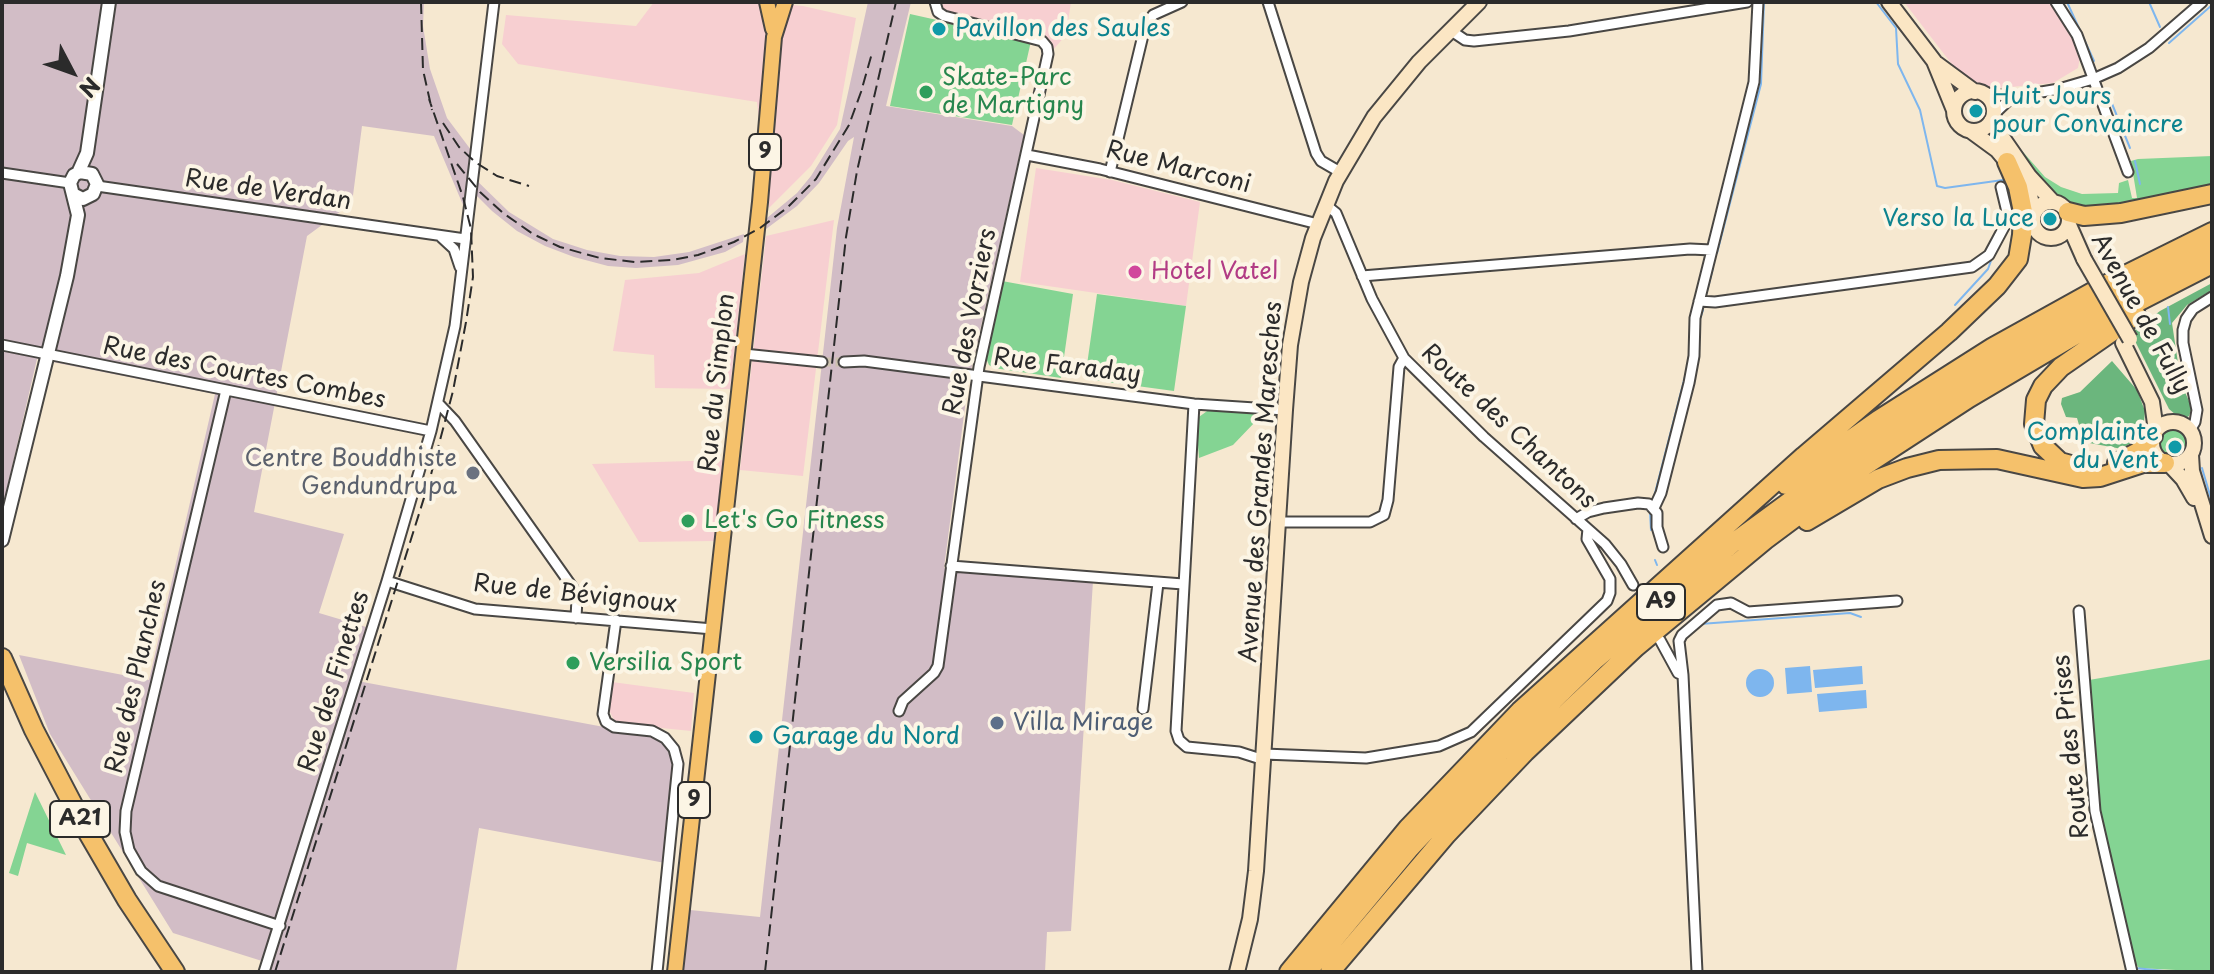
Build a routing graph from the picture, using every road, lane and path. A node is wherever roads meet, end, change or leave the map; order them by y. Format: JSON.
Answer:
{"nodes":[{"id":1,"x":109,"y":2,"type":"edge"},
{"id":2,"x":494,"y":2,"type":"edge"},
{"id":3,"x":767,"y":2,"type":"edge"},
{"id":4,"x":785,"y":2,"type":"edge"},
{"id":5,"x":1182,"y":2,"type":"edge"},
{"id":6,"x":1268,"y":2,"type":"edge"},
{"id":7,"x":1479,"y":2,"type":"edge"},
{"id":8,"x":1747,"y":2,"type":"edge"},
{"id":9,"x":1758,"y":2,"type":"edge"},
{"id":10,"x":1889,"y":2,"type":"edge"},
{"id":11,"x":2056,"y":2,"type":"edge"},
{"id":12,"x":2202,"y":2,"type":"edge"},
{"id":13,"x":936,"y":5,"type":"edge"},
{"id":14,"x":1450,"y":30,"type":"junction"},
{"id":15,"x":774,"y":37,"type":"junction"},
{"id":16,"x":1934,"y":61,"type":"junction"},
{"id":17,"x":2093,"y":79,"type":"junction"},
{"id":18,"x":1977,"y":92,"type":"junction"},
{"id":19,"x":2012,"y":97,"type":"junction"},
{"id":20,"x":1954,"y":110,"type":"junction"},
{"id":21,"x":1992,"y":118,"type":"junction"},
{"id":22,"x":1971,"y":131,"type":"junction"},
{"id":23,"x":1027,"y":155,"type":"junction"},
{"id":24,"x":2007,"y":162,"type":"junction"},
{"id":25,"x":1110,"y":172,"type":"junction"},
{"id":26,"x":1340,"y":172,"type":"junction"},
{"id":27,"x":2128,"y":172,"type":"dead end"},
{"id":28,"x":2,"y":173,"type":"edge"},
{"id":29,"x":83,"y":185,"type":"junction"},
{"id":30,"x":2001,"y":187,"type":"dead end"},
{"id":31,"x":2212,"y":194,"type":"edge"},
{"id":32,"x":1326,"y":205,"type":"junction"},
{"id":33,"x":2063,"y":213,"type":"junction"},
{"id":34,"x":2034,"y":220,"type":"junction"},
{"id":35,"x":1318,"y":224,"type":"junction"},
{"id":36,"x":2212,"y":232,"type":"edge"},
{"id":37,"x":434,"y":235,"type":"junction"},
{"id":38,"x":2054,"y":238,"type":"junction"},
{"id":39,"x":465,"y":239,"type":"junction"},
{"id":40,"x":2212,"y":247,"type":"edge"},
{"id":41,"x":1712,"y":250,"type":"junction"},
{"id":42,"x":2018,"y":259,"type":"junction"},
{"id":43,"x":2080,"y":261,"type":"junction"},
{"id":44,"x":2212,"y":264,"type":"edge"},
{"id":45,"x":461,"y":271,"type":"junction"},
{"id":46,"x":2212,"y":272,"type":"edge"},
{"id":47,"x":1362,"y":276,"type":"junction"},
{"id":48,"x":2212,"y":297,"type":"edge"},
{"id":49,"x":1699,"y":301,"type":"junction"},
{"id":50,"x":2127,"y":341,"type":"junction"},
{"id":51,"x":2,"y":345,"type":"edge"},
{"id":52,"x":744,"y":354,"type":"junction"},
{"id":53,"x":49,"y":355,"type":"junction"},
{"id":54,"x":1404,"y":358,"type":"junction"},
{"id":55,"x":822,"y":362,"type":"tunnel mouth"},
{"id":56,"x":844,"y":362,"type":"tunnel mouth"},
{"id":57,"x":977,"y":375,"type":"junction"},
{"id":58,"x":226,"y":390,"type":"junction"},
{"id":59,"x":438,"y":403,"type":"junction"},
{"id":60,"x":1194,"y":404,"type":"junction"},
{"id":61,"x":1285,"y":410,"type":"junction"},
{"id":62,"x":2176,"y":422,"type":"junction"},
{"id":63,"x":2190,"y":430,"type":"junction"},
{"id":64,"x":431,"y":431,"type":"junction"},
{"id":65,"x":2155,"y":434,"type":"junction"},
{"id":66,"x":2191,"y":455,"type":"junction"},
{"id":67,"x":2167,"y":463,"type":"junction"},
{"id":68,"x":1654,"y":508,"type":"junction"},
{"id":69,"x":2203,"y":512,"type":"junction"},
{"id":70,"x":1576,"y":519,"type":"junction"},
{"id":71,"x":1278,"y":522,"type":"junction"},
{"id":72,"x":1588,"y":529,"type":"junction"},
{"id":73,"x":2212,"y":536,"type":"edge"},
{"id":74,"x":2,"y":540,"type":"edge"},
{"id":75,"x":1663,"y":547,"type":"dead end"},
{"id":76,"x":951,"y":566,"type":"junction"},
{"id":77,"x":387,"y":581,"type":"junction"},
{"id":78,"x":1158,"y":583,"type":"junction"},
{"id":79,"x":1183,"y":584,"type":"junction"},
{"id":80,"x":1633,"y":585,"type":"dead end"},
{"id":81,"x":1897,"y":601,"type":"dead end"},
{"id":82,"x":1681,"y":609,"type":"junction"},
{"id":83,"x":2079,"y":611,"type":"dead end"},
{"id":84,"x":576,"y":618,"type":"junction"},
{"id":85,"x":616,"y":620,"type":"junction"},
{"id":86,"x":713,"y":629,"type":"junction"},
{"id":87,"x":1606,"y":631,"type":"junction"},
{"id":88,"x":1660,"y":640,"type":"dead end"},
{"id":89,"x":2,"y":658,"type":"edge"},
{"id":90,"x":1683,"y":675,"type":"junction"},
{"id":91,"x":2,"y":686,"type":"edge"},
{"id":92,"x":1143,"y":709,"type":"dead end"},
{"id":93,"x":899,"y":711,"type":"dead end"},
{"id":94,"x":1264,"y":757,"type":"junction"},
{"id":95,"x":280,"y":926,"type":"junction"},
{"id":96,"x":161,"y":972,"type":"edge"},
{"id":97,"x":175,"y":972,"type":"edge"},
{"id":98,"x":264,"y":972,"type":"edge"},
{"id":99,"x":657,"y":972,"type":"edge"},
{"id":100,"x":675,"y":972,"type":"edge"},
{"id":101,"x":1237,"y":972,"type":"edge"},
{"id":102,"x":1289,"y":972,"type":"edge"},
{"id":103,"x":1307,"y":972,"type":"edge"},
{"id":104,"x":1330,"y":972,"type":"edge"},
{"id":105,"x":1697,"y":972,"type":"edge"},
{"id":106,"x":2132,"y":972,"type":"edge"}],
"edges":[{"from":1,"to":29,"type":"street"},
{"from":2,"to":39,"type":"street","name":"Rue des Finettes"},
{"from":3,"to":15,"type":"main road","name":"Rue du Simplon","number":"9"},
{"from":4,"to":15,"type":"main road","name":"Rue du Simplon","number":"9"},
{"from":5,"to":25,"type":"street"},
{"from":6,"to":26,"type":"street"},
{"from":7,"to":14,"type":"main road","name":"Avenue des Grandes Maresches"},
{"from":8,"to":14,"type":"street"},
{"from":9,"to":41,"type":"street"},
{"from":10,"to":16,"type":"main road"},
{"from":11,"to":17,"type":"street"},
{"from":12,"to":17,"type":"street"},
{"from":13,"to":23,"type":"street","name":"Rue des Vorziers"},
{"from":14,"to":26,"type":"main road","name":"Avenue des Grandes Maresches"},
{"from":15,"to":52,"type":"main road","name":"Rue du Simplon","number":"9"},
{"from":16,"to":18,"type":"main road"},
{"from":16,"to":20,"type":"main road"},
{"from":17,"to":19,"type":"street"},
{"from":17,"to":27,"type":"street"},
{"from":18,"to":19,"type":"street"},
{"from":18,"to":20,"type":"main road"},
{"from":18,"to":21,"type":"main road"},
{"from":19,"to":21,"type":"street"},
{"from":20,"to":22,"type":"main road"},
{"from":21,"to":22,"type":"main road"},
{"from":21,"to":33,"type":"main road","name":"Avenue de Fully"},
{"from":22,"to":24,"type":"main road"},
{"from":23,"to":25,"type":"street","name":"Rue Marconi"},
{"from":23,"to":57,"type":"street","name":"Rue des Vorziers"},
{"from":24,"to":34,"type":"main road"},
{"from":24,"to":42,"type":"highway"},
{"from":25,"to":35,"type":"street","name":"Rue Marconi"},
{"from":26,"to":32,"type":"main road","name":"Avenue des Grandes Maresches"},
{"from":28,"to":29,"type":"street","name":"Rue de Verdan"},
{"from":29,"to":37,"type":"street","name":"Rue de Verdan"},
{"from":29,"to":53,"type":"street"},
{"from":30,"to":49,"type":"street"},
{"from":31,"to":33,"type":"highway"},
{"from":32,"to":35,"type":"main road","name":"Avenue des Grandes Maresches"},
{"from":32,"to":47,"type":"street","name":"Route des Chantons"},
{"from":33,"to":34,"type":"main road"},
{"from":33,"to":38,"type":"main road"},
{"from":33,"to":43,"type":"main road","name":"Avenue de Fully"},
{"from":34,"to":38,"type":"main road"},
{"from":34,"to":42,"type":"highway"},
{"from":35,"to":61,"type":"main road","name":"Avenue des Grandes Maresches"},
{"from":36,"to":87,"type":"highway","number":"A9"},
{"from":37,"to":39,"type":"street","name":"Rue de Verdan"},
{"from":37,"to":45,"type":"street"},
{"from":38,"to":43,"type":"main road","name":"Avenue de Fully"},
{"from":39,"to":45,"type":"street","name":"Rue des Finettes"},
{"from":40,"to":103,"type":"highway","number":"A9"},
{"from":41,"to":47,"type":"street"},
{"from":41,"to":49,"type":"street"},
{"from":42,"to":87,"type":"highway"},
{"from":43,"to":50,"type":"main road","name":"Avenue de Fully","bridge":true},
{"from":44,"to":82,"type":"highway"},
{"from":45,"to":59,"type":"street","name":"Rue des Finettes"},
{"from":46,"to":65,"type":"highway"},
{"from":47,"to":54,"type":"street","name":"Route des Chantons"},
{"from":48,"to":63,"type":"street"},
{"from":49,"to":68,"type":"street"},
{"from":50,"to":62,"type":"main road","name":"Avenue de Fully"},
{"from":50,"to":65,"type":"main road","name":"Avenue de Fully"},
{"from":51,"to":53,"type":"street","name":"Rue des Courtes Combes"},
{"from":52,"to":55,"type":"street"},
{"from":52,"to":86,"type":"main road","name":"Rue du Simplon","number":"9"},
{"from":53,"to":58,"type":"street","name":"Rue des Courtes Combes"},
{"from":53,"to":74,"type":"street"},
{"from":54,"to":70,"type":"street","name":"Route des Chantons"},
{"from":54,"to":71,"type":"street"},
{"from":56,"to":57,"type":"street","name":"Rue Faraday"},
{"from":57,"to":60,"type":"street","name":"Rue Faraday"},
{"from":57,"to":76,"type":"street","name":"Rue des Vorziers"},
{"from":58,"to":64,"type":"street","name":"Rue des Courtes Combes"},
{"from":58,"to":95,"type":"street","name":"Rue des Planches"},
{"from":59,"to":64,"type":"street","name":"Rue des Finettes"},
{"from":59,"to":84,"type":"street"},
{"from":60,"to":61,"type":"street","name":"Rue Faraday"},
{"from":60,"to":79,"type":"street"},
{"from":61,"to":71,"type":"main road","name":"Avenue des Grandes Maresches"},
{"from":62,"to":63,"type":"main road"},
{"from":62,"to":65,"type":"main road"},
{"from":63,"to":66,"type":"main road"},
{"from":64,"to":77,"type":"street","name":"Rue des Finettes"},
{"from":65,"to":67,"type":"main road"},
{"from":66,"to":67,"type":"main road"},
{"from":66,"to":69,"type":"main road"},
{"from":67,"to":69,"type":"main road"},
{"from":67,"to":82,"type":"highway"},
{"from":68,"to":70,"type":"street"},
{"from":68,"to":75,"type":"street"},
{"from":69,"to":73,"type":"main road"},
{"from":70,"to":72,"type":"street","name":"Route des Chantons"},
{"from":71,"to":94,"type":"main road","name":"Avenue des Grandes Maresches"},
{"from":72,"to":80,"type":"street","name":"Route des Chantons"},
{"from":72,"to":94,"type":"street"},
{"from":76,"to":78,"type":"street"},
{"from":76,"to":93,"type":"street","name":"Rue des Vorziers"},
{"from":77,"to":84,"type":"street","name":"Rue de Bévignoux"},
{"from":77,"to":95,"type":"street","name":"Rue des Finettes"},
{"from":78,"to":79,"type":"street"},
{"from":78,"to":92,"type":"street"},
{"from":79,"to":94,"type":"street"},
{"from":81,"to":90,"type":"street"},
{"from":82,"to":104,"type":"highway"},
{"from":83,"to":106,"type":"street","name":"Route des Prises"},
{"from":84,"to":85,"type":"street","name":"Rue de Bévignoux"},
{"from":85,"to":86,"type":"street","name":"Rue de Bévignoux"},
{"from":85,"to":99,"type":"street"},
{"from":86,"to":100,"type":"main road","name":"Rue du Simplon","number":"9"},
{"from":87,"to":102,"type":"highway","number":"A9"},
{"from":88,"to":90,"type":"street"},
{"from":89,"to":97,"type":"highway","number":"A21"},
{"from":90,"to":105,"type":"street"},
{"from":91,"to":96,"type":"highway","number":"A21"},
{"from":94,"to":101,"type":"main road","name":"Avenue des Grandes Maresches"},
{"from":95,"to":98,"type":"street","name":"Rue des Finettes"}]}
